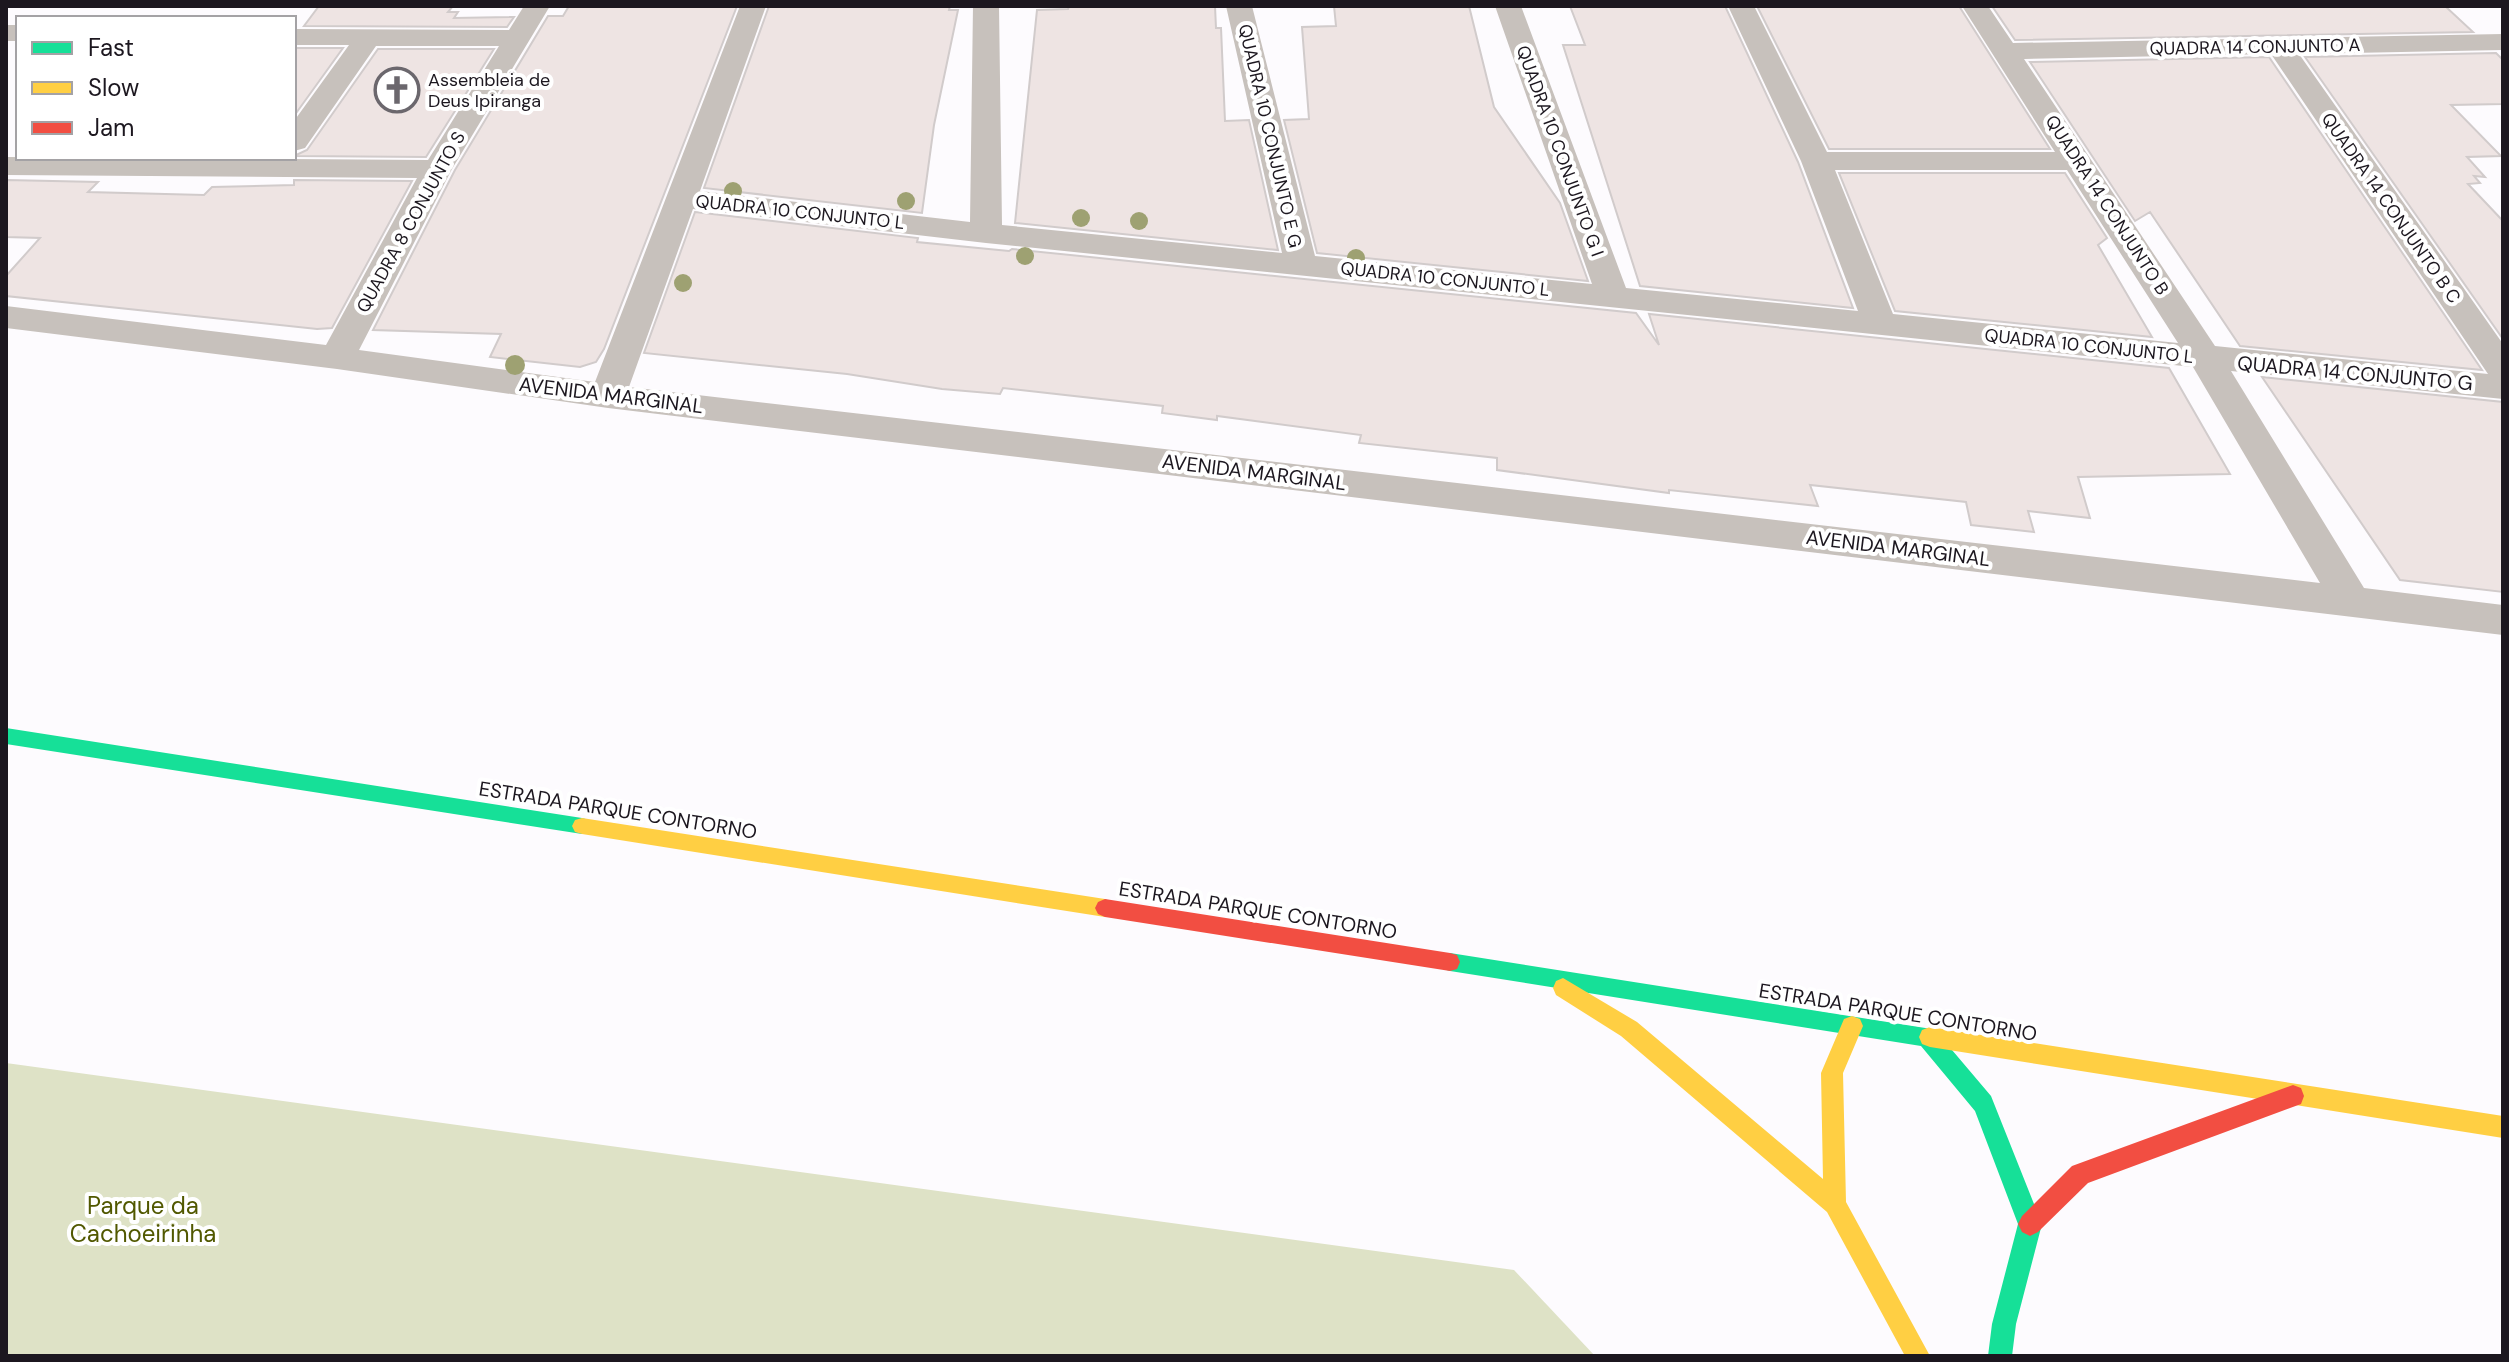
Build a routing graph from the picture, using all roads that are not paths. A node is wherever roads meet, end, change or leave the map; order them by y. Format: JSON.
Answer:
{"nodes":[{"id":1,"x":537,"y":6,"type":"edge"},
{"id":2,"x":753,"y":6,"type":"edge"},
{"id":3,"x":986,"y":6,"type":"edge"},
{"id":4,"x":1239,"y":6,"type":"edge"},
{"id":5,"x":1508,"y":6,"type":"edge"},
{"id":6,"x":1741,"y":6,"type":"edge"},
{"id":7,"x":1975,"y":6,"type":"edge"},
{"id":8,"x":296,"y":37,"type":"edge"},
{"id":9,"x":368,"y":38,"type":"junction"},
{"id":10,"x":518,"y":38,"type":"junction"},
{"id":11,"x":2503,"y":42,"type":"edge"},
{"id":12,"x":2280,"y":47,"type":"junction"},
{"id":13,"x":2006,"y":51,"type":"junction"},
{"id":14,"x":296,"y":138,"type":"edge"},
{"id":15,"x":296,"y":156,"type":"edge"},
{"id":16,"x":158,"y":160,"type":"edge"},
{"id":17,"x":1816,"y":161,"type":"junction"},
{"id":18,"x":2079,"y":161,"type":"junction"},
{"id":19,"x":6,"y":166,"type":"edge"},
{"id":20,"x":437,"y":169,"type":"junction"},
{"id":21,"x":684,"y":199,"type":"junction"},
{"id":22,"x":986,"y":233,"type":"junction"},
{"id":23,"x":1301,"y":265,"type":"junction"},
{"id":24,"x":1613,"y":296,"type":"junction"},
{"id":25,"x":6,"y":317,"type":"edge"},
{"id":26,"x":1879,"y":322,"type":"junction"},
{"id":27,"x":337,"y":358,"type":"junction"},
{"id":28,"x":2206,"y":359,"type":"junction"},
{"id":29,"x":2503,"y":370,"type":"edge"},
{"id":30,"x":2503,"y":387,"type":"edge"},
{"id":31,"x":608,"y":396,"type":"junction"},
{"id":32,"x":2352,"y":602,"type":"junction"},
{"id":33,"x":2503,"y":620,"type":"edge"},
{"id":34,"x":6,"y":736,"type":"edge"},
{"id":35,"x":1548,"y":978,"type":"junction"},
{"id":36,"x":1852,"y":1026,"type":"junction"},
{"id":37,"x":1929,"y":1040,"type":"junction"},
{"id":38,"x":2296,"y":1095,"type":"junction"},
{"id":39,"x":2503,"y":1127,"type":"edge"},
{"id":40,"x":1835,"y":1204,"type":"junction"},
{"id":41,"x":2030,"y":1224,"type":"junction"},
{"id":42,"x":1918,"y":1356,"type":"edge"},
{"id":43,"x":2000,"y":1356,"type":"edge"}],
"edges":[{"from":1,"to":10,"type":"street","name":"QUADRA 8 CONJUNTO S"},
{"from":2,"to":21,"type":"street"},
{"from":3,"to":22,"type":"street"},
{"from":4,"to":23,"type":"street","name":"QUADRA 10 CONJUNTO E G"},
{"from":5,"to":24,"type":"street","name":"QUADRA 10 CONJUNTO G I"},
{"from":6,"to":17,"type":"street"},
{"from":7,"to":13,"type":"street","name":"QUADRA 14 CONJUNTO B"},
{"from":8,"to":9,"type":"street"},
{"from":9,"to":10,"type":"street"},
{"from":9,"to":14,"type":"street"},
{"from":10,"to":20,"type":"street","name":"QUADRA 8 CONJUNTO S"},
{"from":11,"to":12,"type":"street","name":"QUADRA 14 CONJUNTO A"},
{"from":12,"to":13,"type":"street","name":"QUADRA 14 CONJUNTO A"},
{"from":12,"to":29,"type":"street","name":"QUADRA 14 CONJUNTO B C"},
{"from":13,"to":18,"type":"street","name":"QUADRA 14 CONJUNTO B"},
{"from":15,"to":20,"type":"street"},
{"from":16,"to":19,"type":"street"},
{"from":17,"to":18,"type":"street"},
{"from":17,"to":26,"type":"street"},
{"from":18,"to":28,"type":"street","name":"QUADRA 14 CONJUNTO B"},
{"from":20,"to":27,"type":"street","name":"QUADRA 8 CONJUNTO S"},
{"from":21,"to":22,"type":"street","name":"QUADRA 10 CONJUNTO L"},
{"from":21,"to":31,"type":"street"},
{"from":22,"to":23,"type":"street","name":"QUADRA 10 CONJUNTO L"},
{"from":23,"to":24,"type":"street","name":"QUADRA 10 CONJUNTO L"},
{"from":24,"to":26,"type":"street","name":"QUADRA 10 CONJUNTO L"},
{"from":25,"to":27,"type":"street","name":"AVENIDA MARGINAL"},
{"from":26,"to":28,"type":"street","name":"QUADRA 10 CONJUNTO L"},
{"from":27,"to":31,"type":"street","name":"AVENIDA MARGINAL"},
{"from":28,"to":30,"type":"street","name":"QUADRA 14 CONJUNTO G"},
{"from":28,"to":32,"type":"street","name":"QUADRA 14 CONJUNTO B"},
{"from":31,"to":32,"type":"street","name":"AVENIDA MARGINAL"},
{"from":32,"to":33,"type":"street","name":"AVENIDA MARGINAL"},
{"from":34,"to":35,"type":"main road","name":"ESTRADA PARQUE CONTORNO"},
{"from":35,"to":36,"type":"main road","name":"ESTRADA PARQUE CONTORNO"},
{"from":35,"to":40,"type":"main road"},
{"from":36,"to":37,"type":"main road","name":"ESTRADA PARQUE CONTORNO"},
{"from":36,"to":40,"type":"main road"},
{"from":37,"to":38,"type":"main road","name":"ESTRADA PARQUE CONTORNO"},
{"from":37,"to":41,"type":"main road"},
{"from":38,"to":39,"type":"main road","name":"ESTRADA PARQUE CONTORNO"},
{"from":38,"to":41,"type":"main road"},
{"from":40,"to":42,"type":"main road"},
{"from":41,"to":43,"type":"main road"}]}
